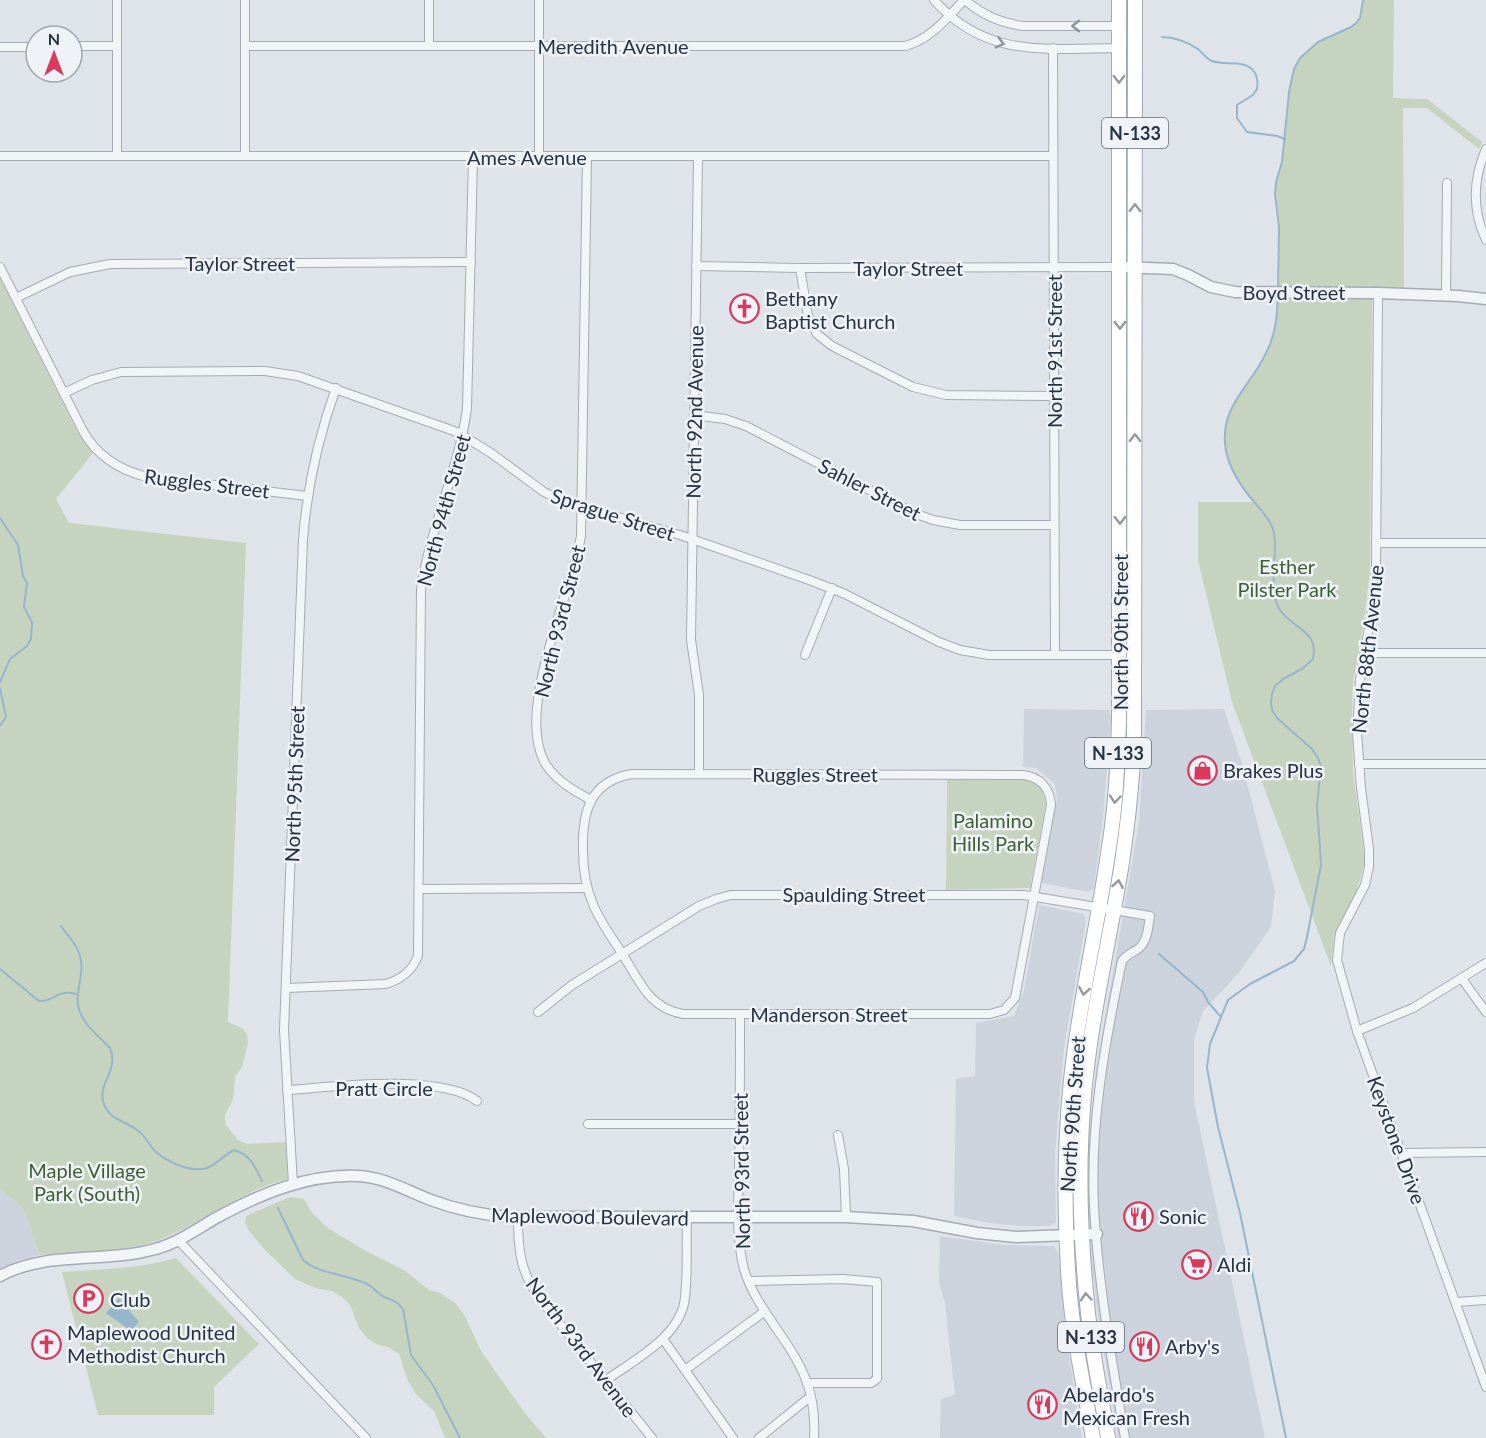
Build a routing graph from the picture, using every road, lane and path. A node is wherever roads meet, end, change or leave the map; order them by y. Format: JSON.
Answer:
{"nodes":[{"id":1,"x":117,"y":0,"type":"edge"},
{"id":2,"x":245,"y":0,"type":"edge"},
{"id":3,"x":429,"y":0,"type":"edge"},
{"id":4,"x":539,"y":0,"type":"edge"},
{"id":5,"x":934,"y":0,"type":"edge"},
{"id":6,"x":965,"y":0,"type":"edge"},
{"id":7,"x":1119,"y":0,"type":"edge"},
{"id":8,"x":1135,"y":0,"type":"edge"},
{"id":9,"x":948,"y":17,"type":"junction"},
{"id":10,"x":1119,"y":26,"type":"junction"},
{"id":11,"x":1135,"y":26,"type":"junction"},
{"id":12,"x":429,"y":45,"type":"junction"},
{"id":13,"x":84,"y":46,"type":"edge"},
{"id":14,"x":117,"y":46,"type":"junction"},
{"id":15,"x":245,"y":46,"type":"junction"},
{"id":16,"x":539,"y":46,"type":"junction"},
{"id":17,"x":0,"y":47,"type":"edge"},
{"id":18,"x":24,"y":47,"type":"edge"},
{"id":19,"x":1053,"y":48,"type":"junction"},
{"id":20,"x":1119,"y":48,"type":"junction"},
{"id":21,"x":1134,"y":48,"type":"junction"},
{"id":22,"x":1486,"y":149,"type":"edge"},
{"id":23,"x":117,"y":154,"type":"junction"},
{"id":24,"x":0,"y":156,"type":"edge"},
{"id":25,"x":245,"y":156,"type":"junction"},
{"id":26,"x":538,"y":156,"type":"junction"},
{"id":27,"x":1053,"y":156,"type":"junction"},
{"id":28,"x":473,"y":157,"type":"junction"},
{"id":29,"x":587,"y":157,"type":"junction"},
{"id":30,"x":698,"y":157,"type":"junction"},
{"id":31,"x":1447,"y":183,"type":"dead end"},
{"id":32,"x":1486,"y":240,"type":"edge"},
{"id":33,"x":471,"y":262,"type":"junction"},
{"id":34,"x":696,"y":266,"type":"junction"},
{"id":35,"x":0,"y":267,"type":"edge"},
{"id":36,"x":1054,"y":267,"type":"junction"},
{"id":37,"x":1120,"y":267,"type":"junction"},
{"id":38,"x":1135,"y":267,"type":"junction"},
{"id":39,"x":800,"y":268,"type":"junction"},
{"id":40,"x":1378,"y":292,"type":"junction"},
{"id":41,"x":1486,"y":292,"type":"edge"},
{"id":42,"x":1452,"y":296,"type":"junction"},
{"id":43,"x":16,"y":298,"type":"junction"},
{"id":44,"x":1486,"y":299,"type":"edge"},
{"id":45,"x":336,"y":388,"type":"junction"},
{"id":46,"x":64,"y":393,"type":"junction"},
{"id":47,"x":1054,"y":396,"type":"junction"},
{"id":48,"x":694,"y":415,"type":"junction"},
{"id":49,"x":463,"y":436,"type":"junction"},
{"id":50,"x":307,"y":496,"type":"junction"},
{"id":51,"x":582,"y":507,"type":"junction"},
{"id":52,"x":1054,"y":525,"type":"junction"},
{"id":53,"x":692,"y":540,"type":"junction"},
{"id":54,"x":1376,"y":543,"type":"junction"},
{"id":55,"x":1486,"y":543,"type":"edge"},
{"id":56,"x":832,"y":588,"type":"junction"},
{"id":57,"x":1364,"y":653,"type":"junction"},
{"id":58,"x":1486,"y":654,"type":"edge"},
{"id":59,"x":805,"y":655,"type":"dead end"},
{"id":60,"x":1055,"y":655,"type":"junction"},
{"id":61,"x":1119,"y":655,"type":"junction"},
{"id":62,"x":1135,"y":656,"type":"junction"},
{"id":63,"x":1359,"y":764,"type":"junction"},
{"id":64,"x":1486,"y":764,"type":"edge"},
{"id":65,"x":699,"y":774,"type":"junction"},
{"id":66,"x":591,"y":800,"type":"junction"},
{"id":67,"x":587,"y":888,"type":"junction"},
{"id":68,"x":419,"y":889,"type":"junction"},
{"id":69,"x":1035,"y":896,"type":"junction"},
{"id":70,"x":1099,"y":906,"type":"junction"},
{"id":71,"x":1114,"y":909,"type":"junction"},
{"id":72,"x":622,"y":953,"type":"junction"},
{"id":73,"x":1486,"y":963,"type":"edge"},
{"id":74,"x":1462,"y":979,"type":"junction"},
{"id":75,"x":286,"y":988,"type":"junction"},
{"id":76,"x":538,"y":1012,"type":"dead end"},
{"id":77,"x":1486,"y":1012,"type":"edge"},
{"id":78,"x":740,"y":1014,"type":"junction"},
{"id":79,"x":1357,"y":1031,"type":"junction"},
{"id":80,"x":287,"y":1090,"type":"junction"},
{"id":81,"x":477,"y":1101,"type":"dead end"},
{"id":82,"x":588,"y":1124,"type":"dead end"},
{"id":83,"x":739,"y":1124,"type":"junction"},
{"id":84,"x":837,"y":1135,"type":"dead end"},
{"id":85,"x":1486,"y":1152,"type":"edge"},
{"id":86,"x":1403,"y":1153,"type":"junction"},
{"id":87,"x":293,"y":1184,"type":"junction"},
{"id":88,"x":518,"y":1217,"type":"junction"},
{"id":89,"x":846,"y":1217,"type":"junction"},
{"id":90,"x":687,"y":1218,"type":"junction"},
{"id":91,"x":739,"y":1218,"type":"junction"},
{"id":92,"x":1082,"y":1234,"type":"junction"},
{"id":93,"x":1097,"y":1234,"type":"junction"},
{"id":94,"x":1066,"y":1235,"type":"junction"},
{"id":95,"x":178,"y":1240,"type":"junction"},
{"id":96,"x":0,"y":1276,"type":"edge"},
{"id":97,"x":749,"y":1281,"type":"junction"},
{"id":98,"x":1486,"y":1300,"type":"edge"},
{"id":99,"x":1456,"y":1302,"type":"junction"},
{"id":100,"x":765,"y":1311,"type":"junction"},
{"id":101,"x":663,"y":1339,"type":"junction"},
{"id":102,"x":685,"y":1370,"type":"junction"},
{"id":103,"x":605,"y":1381,"type":"junction"},
{"id":104,"x":807,"y":1383,"type":"junction"},
{"id":105,"x":1486,"y":1388,"type":"edge"},
{"id":106,"x":811,"y":1396,"type":"junction"},
{"id":107,"x":366,"y":1438,"type":"edge"},
{"id":108,"x":652,"y":1438,"type":"edge"},
{"id":109,"x":733,"y":1438,"type":"edge"},
{"id":110,"x":759,"y":1438,"type":"edge"},
{"id":111,"x":814,"y":1438,"type":"edge"},
{"id":112,"x":1093,"y":1438,"type":"edge"},
{"id":113,"x":1108,"y":1438,"type":"edge"},
{"id":114,"x":1125,"y":1438,"type":"edge"}],
"edges":[{"from":1,"to":14,"type":"street"},
{"from":2,"to":15,"type":"street"},
{"from":3,"to":12,"type":"street"},
{"from":4,"to":16,"type":"street"},
{"from":5,"to":9,"type":"street"},
{"from":6,"to":9,"type":"street","name":"Meredith Avenue"},
{"from":10,"to":6,"type":"street","one_way":true},
{"from":7,"to":10,"type":"main road","name":"North 90th Street","number":"N-133"},
{"from":8,"to":11,"type":"main road","name":"North 90th Street","number":"N-133"},
{"from":9,"to":16,"type":"street","name":"Meredith Avenue"},
{"from":9,"to":19,"type":"street","one_way":true},
{"from":10,"to":11,"type":"street"},
{"from":10,"to":20,"type":"main road","name":"North 90th Street","number":"N-133"},
{"from":11,"to":21,"type":"main road","name":"North 90th Street","number":"N-133"},
{"from":12,"to":15,"type":"street","name":"Meredith Avenue"},
{"from":12,"to":16,"type":"street","name":"Meredith Avenue"},
{"from":13,"to":14,"type":"street"},
{"from":14,"to":23,"type":"street"},
{"from":15,"to":25,"type":"street"},
{"from":16,"to":26,"type":"street"},
{"from":17,"to":18,"type":"street"},
{"from":19,"to":20,"type":"street"},
{"from":19,"to":27,"type":"street","name":"North 91st Street"},
{"from":20,"to":21,"type":"street"},
{"from":20,"to":37,"type":"main road","name":"North 90th Street","number":"N-133","one_way":true},
{"from":38,"to":21,"type":"main road","name":"North 90th Street","number":"N-133","one_way":true},
{"from":22,"to":32,"type":"street"},
{"from":23,"to":24,"type":"street","name":"Ames Avenue"},
{"from":23,"to":25,"type":"street","name":"Ames Avenue"},
{"from":25,"to":28,"type":"street","name":"Ames Avenue"},
{"from":26,"to":28,"type":"street","name":"Ames Avenue"},
{"from":26,"to":29,"type":"street","name":"Ames Avenue"},
{"from":27,"to":30,"type":"street","name":"Ames Avenue"},
{"from":27,"to":36,"type":"street","name":"North 91st Street"},
{"from":28,"to":33,"type":"street","name":"North 94th Street"},
{"from":29,"to":30,"type":"street","name":"Ames Avenue"},
{"from":29,"to":51,"type":"street","name":"North 93rd Street"},
{"from":30,"to":34,"type":"street","name":"North 92nd Avenue"},
{"from":31,"to":42,"type":"street"},
{"from":33,"to":43,"type":"street","name":"Taylor Street"},
{"from":33,"to":49,"type":"street","name":"North 94th Street"},
{"from":34,"to":39,"type":"street","name":"Taylor Street"},
{"from":34,"to":48,"type":"street","name":"North 92nd Avenue"},
{"from":35,"to":43,"type":"street","name":"Ruggles Street"},
{"from":36,"to":37,"type":"street","name":"Taylor Street"},
{"from":36,"to":39,"type":"street","name":"Taylor Street"},
{"from":36,"to":47,"type":"street","name":"North 91st Street"},
{"from":37,"to":38,"type":"street","name":"Boyd Street"},
{"from":37,"to":61,"type":"main road","name":"North 90th Street","number":"N-133","one_way":true},
{"from":38,"to":40,"type":"street","name":"Boyd Street"},
{"from":62,"to":38,"type":"main road","name":"North 90th Street","number":"N-133","one_way":true},
{"from":39,"to":47,"type":"street"},
{"from":40,"to":42,"type":"street","name":"Boyd Street"},
{"from":40,"to":54,"type":"street","name":"North 88th Avenue"},
{"from":41,"to":42,"type":"street","name":"Boyd Street"},
{"from":42,"to":44,"type":"street","name":"Boyd Street"},
{"from":43,"to":46,"type":"street","name":"Ruggles Street"},
{"from":45,"to":46,"type":"street","name":"Sprague Street"},
{"from":45,"to":49,"type":"street","name":"Sprague Street"},
{"from":45,"to":50,"type":"street","name":"North 95th Street"},
{"from":46,"to":50,"type":"street","name":"Ruggles Street"},
{"from":47,"to":52,"type":"street","name":"North 91st Street"},
{"from":48,"to":52,"type":"street","name":"Sahler Street"},
{"from":48,"to":53,"type":"street","name":"North 92nd Avenue"},
{"from":49,"to":51,"type":"street","name":"Sprague Street"},
{"from":49,"to":68,"type":"street","name":"North 94th Street"},
{"from":50,"to":75,"type":"street","name":"North 95th Street"},
{"from":51,"to":53,"type":"street","name":"Sprague Street"},
{"from":51,"to":66,"type":"street","name":"North 93rd Street"},
{"from":52,"to":60,"type":"street","name":"North 91st Street"},
{"from":53,"to":56,"type":"street","name":"Sprague Street"},
{"from":53,"to":65,"type":"street","name":"North 92nd Avenue"},
{"from":54,"to":55,"type":"street"},
{"from":54,"to":57,"type":"street","name":"North 88th Avenue"},
{"from":56,"to":59,"type":"street"},
{"from":56,"to":60,"type":"street","name":"Sprague Street"},
{"from":57,"to":58,"type":"street"},
{"from":57,"to":63,"type":"street","name":"North 88th Avenue"},
{"from":60,"to":61,"type":"street","name":"Sprague Street"},
{"from":61,"to":62,"type":"street","name":"Sprague Street"},
{"from":61,"to":70,"type":"main road","name":"North 90th Street","number":"N-133","one_way":true},
{"from":71,"to":62,"type":"main road","name":"North 90th Street","number":"N-133","one_way":true},
{"from":63,"to":64,"type":"street"},
{"from":63,"to":79,"type":"street","name":"North 88th Avenue"},
{"from":65,"to":66,"type":"street","name":"Ruggles Street"},
{"from":65,"to":69,"type":"street","name":"Ruggles Street"},
{"from":66,"to":67,"type":"street"},
{"from":67,"to":68,"type":"street"},
{"from":67,"to":72,"type":"street"},
{"from":68,"to":75,"type":"street","name":"North 94th Street"},
{"from":69,"to":70,"type":"street","name":"Spaulding Street"},
{"from":69,"to":72,"type":"street","name":"Spaulding Street"},
{"from":69,"to":78,"type":"street","name":"Manderson Street"},
{"from":70,"to":71,"type":"street","name":"Spaulding Street"},
{"from":70,"to":94,"type":"main road","name":"North 90th Street","number":"N-133","one_way":true},
{"from":71,"to":92,"type":"main road","name":"North 90th Street","number":"N-133"},
{"from":71,"to":93,"type":"street","name":"Spaulding Street"},
{"from":72,"to":76,"type":"street","name":"Spaulding Street"},
{"from":72,"to":78,"type":"street","name":"Manderson Street"},
{"from":73,"to":74,"type":"street"},
{"from":74,"to":77,"type":"street"},
{"from":74,"to":79,"type":"street"},
{"from":75,"to":80,"type":"street","name":"North 95th Street"},
{"from":78,"to":83,"type":"street","name":"North 93rd Street"},
{"from":79,"to":86,"type":"street","name":"Keystone Drive"},
{"from":80,"to":81,"type":"street","name":"Pratt Circle"},
{"from":80,"to":87,"type":"street","name":"North 95th Street"},
{"from":82,"to":83,"type":"street"},
{"from":83,"to":91,"type":"street","name":"North 93rd Street"},
{"from":84,"to":89,"type":"street"},
{"from":85,"to":86,"type":"street"},
{"from":86,"to":99,"type":"street","name":"Keystone Drive"},
{"from":87,"to":88,"type":"street","name":"Maplewood Boulevard"},
{"from":87,"to":95,"type":"street","name":"Maplewood Boulevard"},
{"from":88,"to":90,"type":"street","name":"Maplewood Boulevard"},
{"from":88,"to":103,"type":"street","name":"North 93rd Avenue"},
{"from":89,"to":91,"type":"street","name":"Maplewood Boulevard"},
{"from":89,"to":94,"type":"street","name":"Maplewood Boulevard"},
{"from":90,"to":91,"type":"street","name":"Maplewood Boulevard"},
{"from":90,"to":101,"type":"street"},
{"from":91,"to":97,"type":"street","name":"North 93rd Street"},
{"from":92,"to":93,"type":"street","name":"Maplewood Boulevard"},
{"from":92,"to":94,"type":"street","name":"Maplewood Boulevard"},
{"from":113,"to":92,"type":"main road","name":"North 90th Street","number":"N-133","one_way":true},
{"from":93,"to":114,"type":"street"},
{"from":94,"to":112,"type":"main road","name":"North 90th Street","number":"N-133"},
{"from":95,"to":96,"type":"street","name":"Maplewood Boulevard"},
{"from":95,"to":107,"type":"street"},
{"from":97,"to":100,"type":"street","name":"North 93rd Street"},
{"from":97,"to":104,"type":"street"},
{"from":98,"to":99,"type":"street"},
{"from":99,"to":105,"type":"street","name":"Keystone Drive"},
{"from":100,"to":102,"type":"street"},
{"from":100,"to":104,"type":"street","name":"North 93rd Street"},
{"from":101,"to":102,"type":"street"},
{"from":101,"to":103,"type":"street"},
{"from":102,"to":109,"type":"street"},
{"from":103,"to":108,"type":"street","name":"North 93rd Avenue"},
{"from":104,"to":106,"type":"street","name":"North 93rd Street"},
{"from":106,"to":110,"type":"street"},
{"from":106,"to":111,"type":"street","name":"North 93rd Street"}]}
